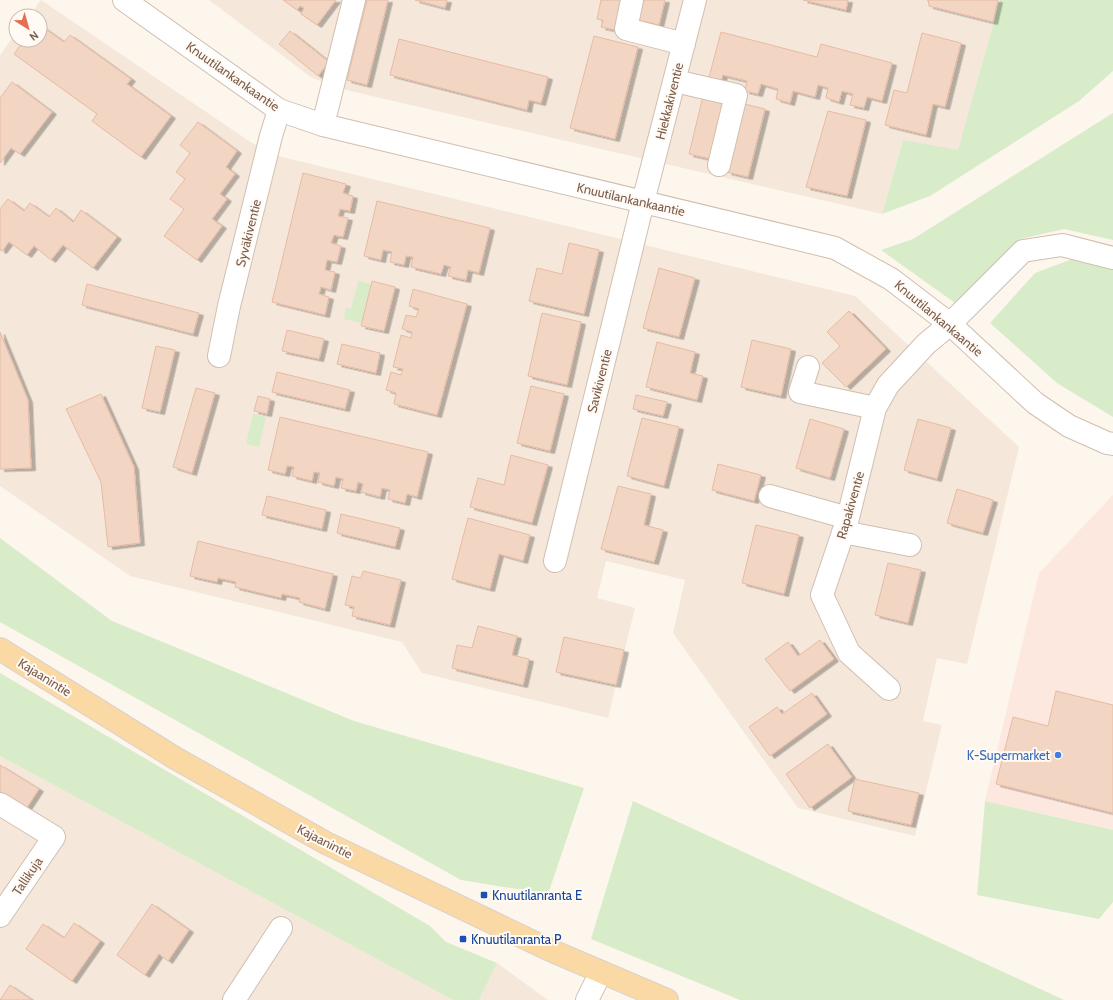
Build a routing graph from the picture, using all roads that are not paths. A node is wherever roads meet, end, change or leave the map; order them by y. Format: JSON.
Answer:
{"nodes":[{"id":1,"x":124,"y":0,"type":"edge"},
{"id":2,"x":354,"y":0,"type":"edge"},
{"id":3,"x":632,"y":0,"type":"edge"},
{"id":4,"x":695,"y":0,"type":"edge"},
{"id":5,"x":684,"y":44,"type":"junction"},
{"id":6,"x":675,"y":81,"type":"junction"},
{"id":7,"x":279,"y":110,"type":"junction"},
{"id":8,"x":323,"y":125,"type":"junction"},
{"id":9,"x":719,"y":164,"type":"dead end"},
{"id":10,"x":643,"y":202,"type":"junction"},
{"id":11,"x":1113,"y":258,"type":"edge"},
{"id":12,"x":950,"y":324,"type":"junction"},
{"id":13,"x":219,"y":356,"type":"dead end"},
{"id":14,"x":808,"y":367,"type":"dead end"},
{"id":15,"x":875,"y":408,"type":"junction"},
{"id":16,"x":1113,"y":444,"type":"edge"},
{"id":17,"x":770,"y":496,"type":"dead end"},
{"id":18,"x":845,"y":525,"type":"junction"},
{"id":19,"x":910,"y":545,"type":"dead end"},
{"id":20,"x":555,"y":561,"type":"dead end"},
{"id":21,"x":0,"y":649,"type":"edge"},
{"id":22,"x":889,"y":689,"type":"dead end"},
{"id":23,"x":0,"y":804,"type":"edge"},
{"id":24,"x":0,"y":916,"type":"edge"},
{"id":25,"x":281,"y":928,"type":"dead end"},
{"id":26,"x":601,"y":972,"type":"junction"},
{"id":27,"x":234,"y":1000,"type":"edge"},
{"id":28,"x":587,"y":1000,"type":"edge"},
{"id":29,"x":667,"y":1000,"type":"edge"}],
"edges":[{"from":1,"to":7,"type":"street","name":"Knuutilankankaantie"},
{"from":2,"to":8,"type":"street"},
{"from":3,"to":5,"type":"street"},
{"from":4,"to":5,"type":"street","name":"Hiekkakiventie"},
{"from":5,"to":6,"type":"street","name":"Hiekkakiventie"},
{"from":6,"to":9,"type":"street"},
{"from":6,"to":10,"type":"street","name":"Hiekkakiventie"},
{"from":7,"to":8,"type":"street","name":"Knuutilankankaantie"},
{"from":7,"to":13,"type":"street","name":"Syväkiventie"},
{"from":8,"to":10,"type":"street","name":"Knuutilankankaantie"},
{"from":10,"to":12,"type":"street","name":"Knuutilankankaantie"},
{"from":10,"to":20,"type":"street","name":"Savikiventie"},
{"from":11,"to":12,"type":"street","name":"Rapakiventie"},
{"from":12,"to":15,"type":"street","name":"Rapakiventie"},
{"from":12,"to":16,"type":"street","name":"Knuutilankankaantie"},
{"from":14,"to":15,"type":"street"},
{"from":15,"to":18,"type":"street","name":"Rapakiventie"},
{"from":17,"to":18,"type":"street"},
{"from":18,"to":19,"type":"street"},
{"from":18,"to":22,"type":"street","name":"Rapakiventie"},
{"from":21,"to":26,"type":"main road","name":"Kajaanintie"},
{"from":23,"to":24,"type":"street","name":"Tallikuja"},
{"from":25,"to":27,"type":"street"},
{"from":26,"to":28,"type":"street"},
{"from":26,"to":29,"type":"main road","name":"Kajaanintie"}]}
